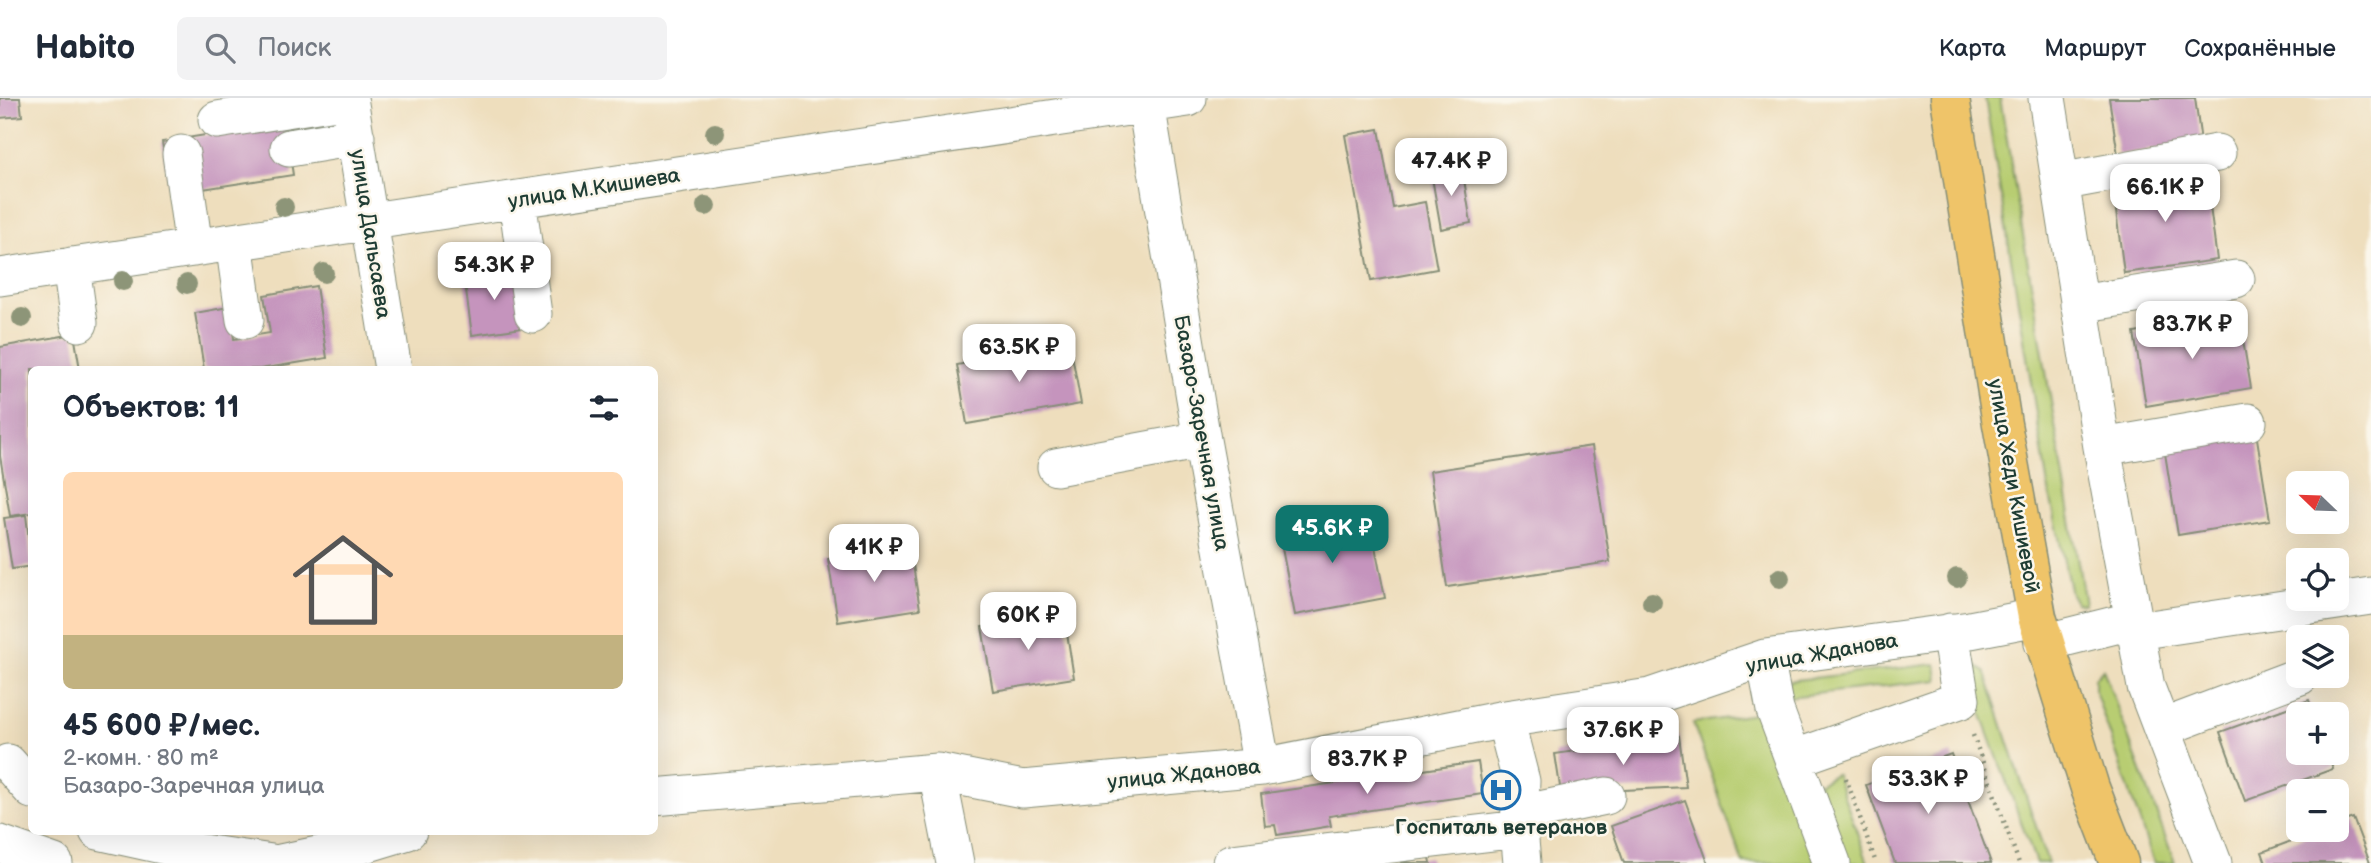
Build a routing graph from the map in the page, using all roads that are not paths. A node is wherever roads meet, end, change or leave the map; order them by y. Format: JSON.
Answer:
{"nodes":[{"id":1,"x":349,"y":98,"type":"edge"},
{"id":2,"x":1188,"y":98,"type":"edge"},
{"id":3,"x":1951,"y":98,"type":"edge"},
{"id":4,"x":2047,"y":98,"type":"edge"},
{"id":5,"x":1146,"y":101,"type":"edge"},
{"id":6,"x":217,"y":120,"type":"dead end"},
{"id":7,"x":356,"y":137,"type":"junction"},
{"id":8,"x":289,"y":148,"type":"dead end"},
{"id":9,"x":2217,"y":153,"type":"dead end"},
{"id":10,"x":180,"y":154,"type":"dead end"},
{"id":11,"x":2060,"y":181,"type":"junction"},
{"id":12,"x":517,"y":199,"type":"junction"},
{"id":13,"x":370,"y":222,"type":"junction"},
{"id":14,"x":234,"y":242,"type":"junction"},
{"id":15,"x":194,"y":248,"type":"junction"},
{"id":16,"x":71,"y":266,"type":"junction"},
{"id":17,"x":0,"y":277,"type":"edge"},
{"id":18,"x":2236,"y":279,"type":"dead end"},
{"id":19,"x":2079,"y":304,"type":"junction"},
{"id":20,"x":533,"y":314,"type":"dead end"},
{"id":21,"x":246,"y":320,"type":"dead end"},
{"id":22,"x":79,"y":323,"type":"dead end"},
{"id":23,"x":393,"y":366,"type":"edge"},
{"id":24,"x":2248,"y":422,"type":"dead end"},
{"id":25,"x":1202,"y":440,"type":"junction"},
{"id":26,"x":2102,"y":447,"type":"junction"},
{"id":27,"x":1056,"y":467,"type":"dead end"},
{"id":28,"x":2371,"y":596,"type":"edge"},
{"id":29,"x":2040,"y":630,"type":"junction"},
{"id":30,"x":2137,"y":631,"type":"junction"},
{"id":31,"x":1950,"y":632,"type":"junction"},
{"id":32,"x":1765,"y":658,"type":"junction"},
{"id":33,"x":2286,"y":681,"type":"edge"},
{"id":34,"x":1505,"y":719,"type":"junction"},
{"id":35,"x":2162,"y":728,"type":"junction"},
{"id":36,"x":1793,"y":759,"type":"junction"},
{"id":37,"x":8,"y":763,"type":"dead end"},
{"id":38,"x":1262,"y":767,"type":"junction"},
{"id":39,"x":937,"y":772,"type":"junction"},
{"id":40,"x":28,"y":786,"type":"edge"},
{"id":41,"x":1606,"y":796,"type":"dead end"},
{"id":42,"x":658,"y":797,"type":"edge"},
{"id":43,"x":116,"y":835,"type":"edge"},
{"id":44,"x":395,"y":835,"type":"edge"},
{"id":45,"x":1520,"y":835,"type":"edge"},
{"id":46,"x":0,"y":844,"type":"edge"},
{"id":47,"x":54,"y":863,"type":"edge"},
{"id":48,"x":272,"y":863,"type":"edge"},
{"id":49,"x":280,"y":863,"type":"edge"},
{"id":50,"x":955,"y":863,"type":"edge"},
{"id":51,"x":1231,"y":863,"type":"edge"},
{"id":52,"x":1832,"y":863,"type":"edge"},
{"id":53,"x":2119,"y":863,"type":"edge"},
{"id":54,"x":2213,"y":863,"type":"edge"}],
"edges":[{"from":1,"to":6,"type":"street"},
{"from":1,"to":7,"type":"street","name":"улица Дальсаева"},
{"from":2,"to":5,"type":"street","name":"улица М.Кишиева"},
{"from":3,"to":29,"type":"main road","name":"улица Хеди Кишиевой"},
{"from":4,"to":11,"type":"street"},
{"from":5,"to":12,"type":"street","name":"улица М.Кишиева"},
{"from":5,"to":25,"type":"street","name":"Базаро-Заречная улица"},
{"from":7,"to":8,"type":"street"},
{"from":7,"to":13,"type":"street","name":"улица Дальсаева"},
{"from":9,"to":11,"type":"street"},
{"from":10,"to":15,"type":"street"},
{"from":11,"to":19,"type":"street"},
{"from":12,"to":13,"type":"street","name":"улица М.Кишиева"},
{"from":12,"to":20,"type":"street"},
{"from":13,"to":14,"type":"street","name":"улица М.Кишиева"},
{"from":13,"to":23,"type":"street","name":"улица Дальсаева"},
{"from":14,"to":15,"type":"street","name":"улица М.Кишиева"},
{"from":14,"to":21,"type":"street"},
{"from":15,"to":16,"type":"street","name":"улица М.Кишиева"},
{"from":16,"to":17,"type":"street","name":"улица М.Кишиева"},
{"from":16,"to":22,"type":"street"},
{"from":18,"to":19,"type":"street"},
{"from":19,"to":26,"type":"street"},
{"from":24,"to":26,"type":"street"},
{"from":25,"to":27,"type":"street"},
{"from":25,"to":38,"type":"street","name":"Базаро-Заречная улица"},
{"from":26,"to":30,"type":"street"},
{"from":28,"to":30,"type":"street","name":"улица Жданова"},
{"from":29,"to":30,"type":"street","name":"улица Жданова"},
{"from":29,"to":31,"type":"street","name":"улица Жданова"},
{"from":29,"to":53,"type":"main road","name":"улица Хеди Кишиевой"},
{"from":30,"to":35,"type":"street"},
{"from":31,"to":32,"type":"street","name":"улица Жданова"},
{"from":31,"to":36,"type":"street"},
{"from":32,"to":34,"type":"street","name":"улица Жданова"},
{"from":32,"to":36,"type":"street"},
{"from":33,"to":35,"type":"street"},
{"from":34,"to":38,"type":"street","name":"улица Жданова"},
{"from":34,"to":45,"type":"street"},
{"from":35,"to":54,"type":"street"},
{"from":36,"to":52,"type":"street"},
{"from":37,"to":40,"type":"street"},
{"from":38,"to":39,"type":"street","name":"улица Жданова"},
{"from":39,"to":42,"type":"street","name":"улица Жданова"},
{"from":39,"to":50,"type":"street"},
{"from":41,"to":45,"type":"street"},
{"from":43,"to":48,"type":"street"},
{"from":44,"to":49,"type":"street"},
{"from":45,"to":51,"type":"street"},
{"from":46,"to":47,"type":"street"}]}
